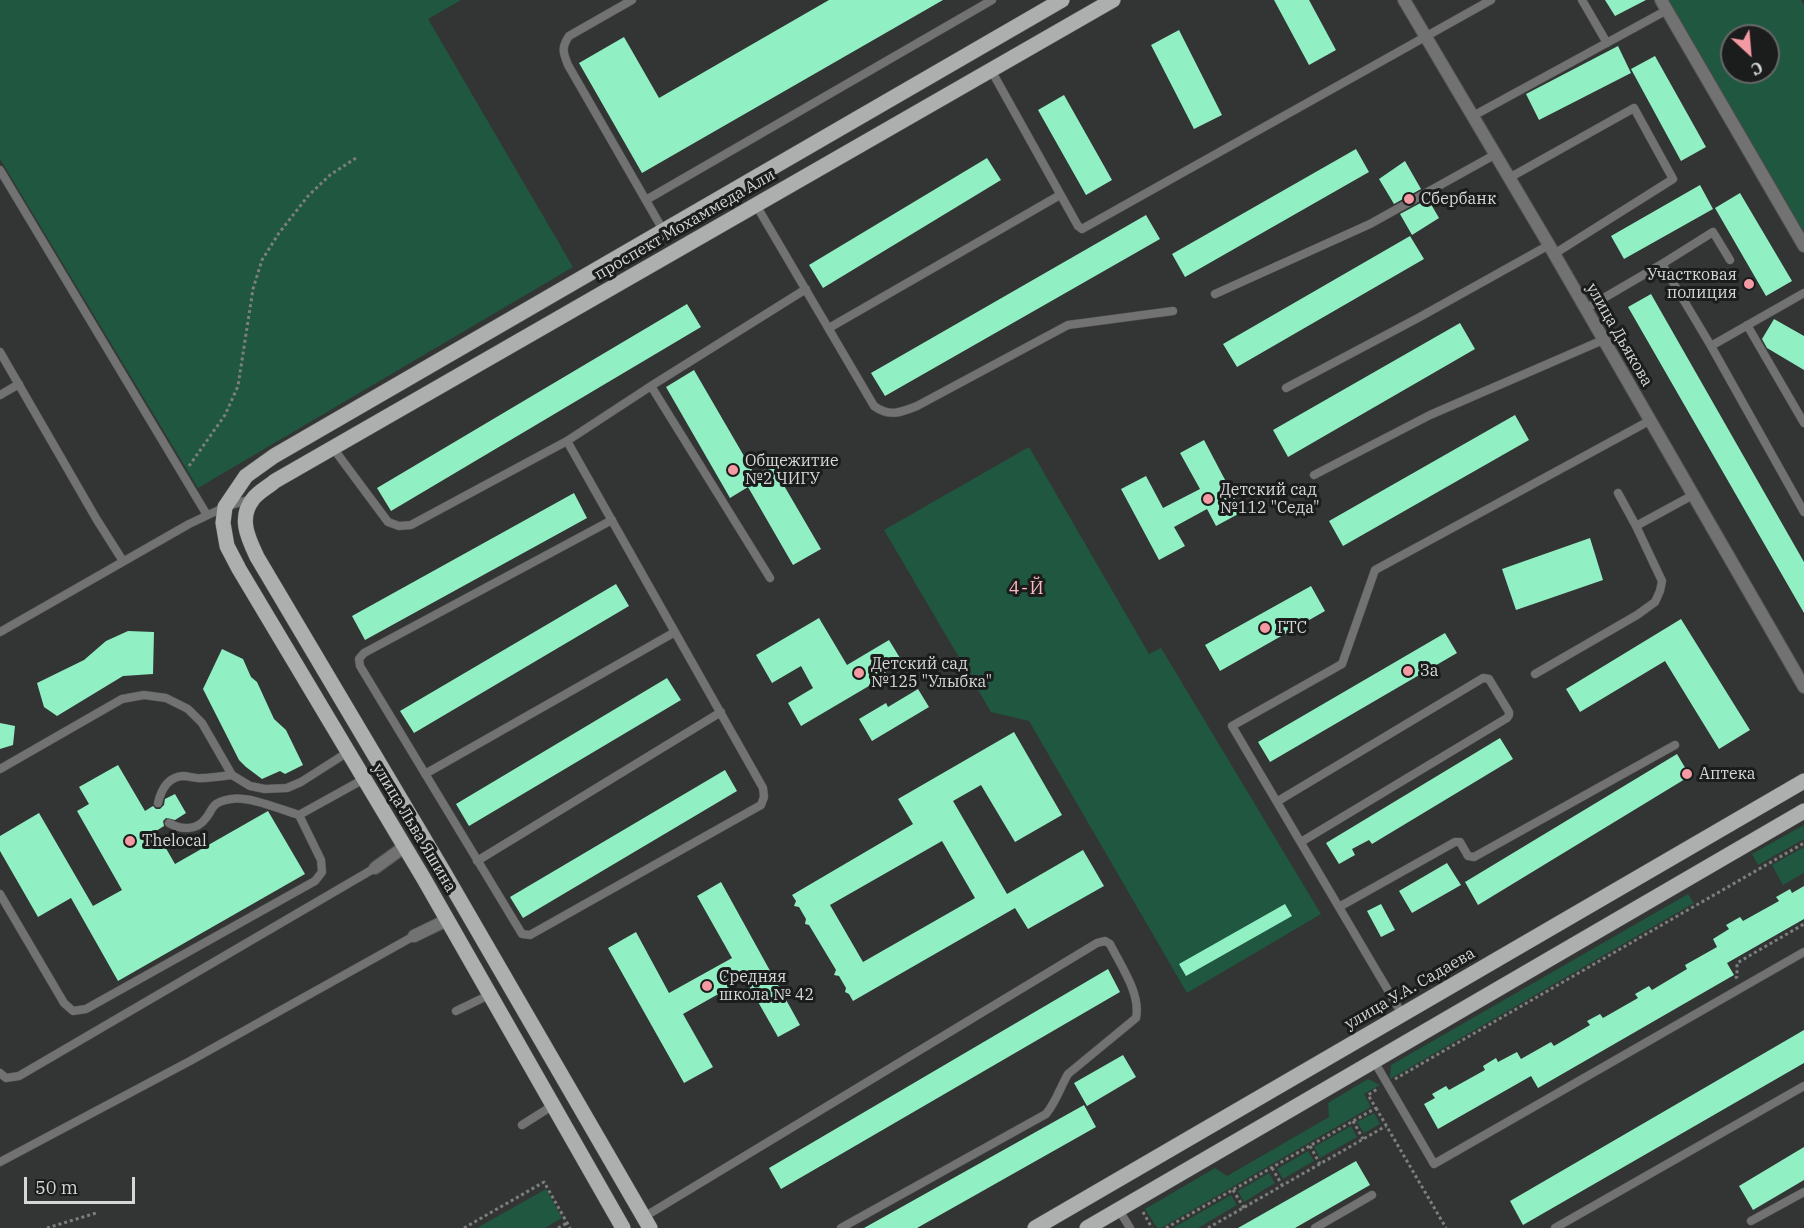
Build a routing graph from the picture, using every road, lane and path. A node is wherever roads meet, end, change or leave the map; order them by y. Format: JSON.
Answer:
{"nodes":[{"id":1,"x":632,"y":0,"type":"edge"},
{"id":2,"x":992,"y":0,"type":"edge"},
{"id":3,"x":1062,"y":0,"type":"edge"},
{"id":4,"x":1113,"y":0,"type":"edge"},
{"id":5,"x":1404,"y":0,"type":"edge"},
{"id":6,"x":1491,"y":0,"type":"edge"},
{"id":7,"x":1581,"y":0,"type":"edge"},
{"id":8,"x":1664,"y":5,"type":"edge"},
{"id":9,"x":1425,"y":36,"type":"junction"},
{"id":10,"x":1607,"y":43,"type":"junction"},
{"id":11,"x":991,"y":70,"type":"junction"},
{"id":12,"x":1473,"y":116,"type":"junction"},
{"id":13,"x":1496,"y":154,"type":"junction"},
{"id":14,"x":356,"y":158,"type":"dead end"},
{"id":15,"x":0,"y":170,"type":"edge"},
{"id":16,"x":1509,"y":177,"type":"junction"},
{"id":17,"x":1060,"y":195,"type":"junction"},
{"id":18,"x":646,"y":200,"type":"junction"},
{"id":19,"x":756,"y":205,"type":"junction"},
{"id":20,"x":663,"y":230,"type":"junction"},
{"id":21,"x":1804,"y":246,"type":"edge"},
{"id":22,"x":1552,"y":249,"type":"junction"},
{"id":23,"x":1730,"y":260,"type":"dead end"},
{"id":24,"x":1662,"y":264,"type":"junction"},
{"id":25,"x":806,"y":289,"type":"junction"},
{"id":26,"x":1804,"y":293,"type":"edge"},
{"id":27,"x":1215,"y":294,"type":"dead end"},
{"id":28,"x":1585,"y":309,"type":"junction"},
{"id":29,"x":1173,"y":312,"type":"dead end"},
{"id":30,"x":1747,"y":325,"type":"junction"},
{"id":31,"x":829,"y":328,"type":"junction"},
{"id":32,"x":1603,"y":340,"type":"junction"},
{"id":33,"x":1711,"y":346,"type":"junction"},
{"id":34,"x":0,"y":352,"type":"edge"},
{"id":35,"x":19,"y":384,"type":"junction"},
{"id":36,"x":651,"y":386,"type":"junction"},
{"id":37,"x":1286,"y":388,"type":"dead end"},
{"id":38,"x":0,"y":395,"type":"edge"},
{"id":39,"x":1649,"y":421,"type":"junction"},
{"id":40,"x":1804,"y":423,"type":"edge"},
{"id":41,"x":567,"y":441,"type":"junction"},
{"id":42,"x":333,"y":448,"type":"junction"},
{"id":43,"x":183,"y":475,"type":"junction"},
{"id":44,"x":1314,"y":475,"type":"dead end"},
{"id":45,"x":1618,"y":493,"type":"dead end"},
{"id":46,"x":1693,"y":495,"type":"junction"},
{"id":47,"x":253,"y":499,"type":"junction"},
{"id":48,"x":225,"y":507,"type":"junction"},
{"id":49,"x":1804,"y":512,"type":"edge"},
{"id":50,"x":207,"y":515,"type":"junction"},
{"id":51,"x":612,"y":520,"type":"junction"},
{"id":52,"x":1636,"y":526,"type":"junction"},
{"id":53,"x":123,"y":561,"type":"junction"},
{"id":54,"x":770,"y":578,"type":"dead end"},
{"id":55,"x":0,"y":632,"type":"edge"},
{"id":56,"x":675,"y":632,"type":"junction"},
{"id":57,"x":1800,"y":672,"type":"edge"},
{"id":58,"x":1535,"y":674,"type":"dead end"},
{"id":59,"x":1804,"y":687,"type":"edge"},
{"id":60,"x":721,"y":712,"type":"junction"},
{"id":61,"x":366,"y":741,"type":"junction"},
{"id":62,"x":1675,"y":745,"type":"dead end"},
{"id":63,"x":348,"y":752,"type":"junction"},
{"id":64,"x":0,"y":769,"type":"edge"},
{"id":65,"x":425,"y":774,"type":"junction"},
{"id":66,"x":232,"y":775,"type":"junction"},
{"id":67,"x":364,"y":779,"type":"junction"},
{"id":68,"x":1804,"y":781,"type":"edge"},
{"id":69,"x":1278,"y":801,"type":"junction"},
{"id":70,"x":158,"y":803,"type":"dead end"},
{"id":71,"x":1804,"y":812,"type":"edge"},
{"id":72,"x":299,"y":815,"type":"junction"},
{"id":73,"x":169,"y":823,"type":"dead end"},
{"id":74,"x":1300,"y":842,"type":"junction"},
{"id":75,"x":1804,"y":843,"type":"edge"},
{"id":76,"x":404,"y":847,"type":"junction"},
{"id":77,"x":477,"y":861,"type":"junction"},
{"id":78,"x":375,"y":868,"type":"joint"},
{"id":79,"x":0,"y":894,"type":"edge"},
{"id":80,"x":1339,"y":907,"type":"junction"},
{"id":81,"x":447,"y":920,"type":"junction"},
{"id":82,"x":1804,"y":924,"type":"edge"},
{"id":83,"x":414,"y":936,"type":"joint"},
{"id":84,"x":1804,"y":951,"type":"edge"},
{"id":85,"x":1727,"y":983,"type":"dead end"},
{"id":86,"x":489,"y":995,"type":"junction"},
{"id":87,"x":456,"y":1011,"type":"dead end"},
{"id":88,"x":1402,"y":1014,"type":"junction"},
{"id":89,"x":1374,"y":1061,"type":"junction"},
{"id":90,"x":0,"y":1073,"type":"edge"},
{"id":91,"x":1387,"y":1083,"type":"junction"},
{"id":92,"x":1804,"y":1086,"type":"edge"},
{"id":93,"x":552,"y":1106,"type":"junction"},
{"id":94,"x":1376,"y":1108,"type":"junction"},
{"id":95,"x":1353,"y":1121,"type":"junction"},
{"id":96,"x":522,"y":1125,"type":"dead end"},
{"id":97,"x":1386,"y":1126,"type":"junction"},
{"id":98,"x":1363,"y":1139,"type":"junction"},
{"id":99,"x":1310,"y":1146,"type":"junction"},
{"id":100,"x":0,"y":1162,"type":"edge"},
{"id":101,"x":1320,"y":1164,"type":"junction"},
{"id":102,"x":1272,"y":1168,"type":"junction"},
{"id":103,"x":1282,"y":1185,"type":"junction"},
{"id":104,"x":1233,"y":1190,"type":"junction"},
{"id":105,"x":1804,"y":1192,"type":"edge"},
{"id":106,"x":1372,"y":1195,"type":"dead end"},
{"id":107,"x":1244,"y":1208,"type":"junction"},
{"id":108,"x":1119,"y":1210,"type":"junction"},
{"id":109,"x":1142,"y":1210,"type":"dead end"},
{"id":110,"x":96,"y":1213,"type":"dead end"},
{"id":111,"x":1751,"y":1221,"type":"dead end"},
{"id":112,"x":647,"y":1222,"type":"edge"},
{"id":113,"x":567,"y":1223,"type":"junction"},
{"id":114,"x":47,"y":1228,"type":"edge"},
{"id":115,"x":465,"y":1228,"type":"edge"},
{"id":116,"x":558,"y":1228,"type":"edge"},
{"id":117,"x":570,"y":1228,"type":"edge"},
{"id":118,"x":622,"y":1228,"type":"edge"},
{"id":119,"x":841,"y":1228,"type":"edge"},
{"id":120,"x":1035,"y":1228,"type":"edge"},
{"id":121,"x":1087,"y":1228,"type":"edge"},
{"id":122,"x":1130,"y":1228,"type":"edge"},
{"id":123,"x":1152,"y":1228,"type":"edge"},
{"id":124,"x":1166,"y":1228,"type":"edge"},
{"id":125,"x":1208,"y":1228,"type":"edge"},
{"id":126,"x":1315,"y":1228,"type":"edge"},
{"id":127,"x":1446,"y":1228,"type":"edge"},
{"id":128,"x":1555,"y":1228,"type":"edge"}],
"edges":[{"from":1,"to":18,"type":"lane"},
{"from":2,"to":18,"type":"lane"},
{"from":3,"to":20,"type":"main road","name":"проспект Мохаммеда Али"},
{"from":4,"to":11,"type":"main road","name":"проспект Мохаммеда Али"},
{"from":5,"to":9,"type":"street","name":"улица Дьякова"},
{"from":6,"to":9,"type":"lane"},
{"from":7,"to":10,"type":"lane"},
{"from":8,"to":10,"type":"lane"},
{"from":8,"to":21,"type":"street"},
{"from":9,"to":12,"type":"street","name":"улица Дьякова"},
{"from":9,"to":17,"type":"lane"},
{"from":10,"to":12,"type":"lane"},
{"from":11,"to":17,"type":"lane"},
{"from":11,"to":19,"type":"main road","name":"проспект Мохаммеда Али"},
{"from":12,"to":13,"type":"street","name":"улица Дьякова"},
{"from":13,"to":16,"type":"street","name":"улица Дьякова"},
{"from":13,"to":27,"type":"lane"},
{"from":14,"to":43,"type":"path"},
{"from":15,"to":43,"type":"lane"},
{"from":16,"to":22,"type":"street","name":"улица Дьякова"},
{"from":16,"to":22,"type":"lane"},
{"from":17,"to":31,"type":"lane"},
{"from":18,"to":20,"type":"lane"},
{"from":19,"to":25,"type":"lane"},
{"from":19,"to":42,"type":"main road","name":"проспект Мохаммеда Али"},
{"from":20,"to":48,"type":"main road","name":"проспект Мохаммеда Али"},
{"from":22,"to":28,"type":"street","name":"улица Дьякова"},
{"from":22,"to":37,"type":"lane"},
{"from":23,"to":24,"type":"lane"},
{"from":24,"to":28,"type":"lane"},
{"from":24,"to":33,"type":"lane"},
{"from":25,"to":31,"type":"lane"},
{"from":25,"to":36,"type":"lane"},
{"from":26,"to":30,"type":"lane"},
{"from":28,"to":32,"type":"street","name":"улица Дьякова"},
{"from":29,"to":31,"type":"lane"},
{"from":30,"to":33,"type":"lane"},
{"from":30,"to":40,"type":"lane"},
{"from":32,"to":39,"type":"street","name":"улица Дьякова"},
{"from":32,"to":44,"type":"lane"},
{"from":33,"to":49,"type":"lane"},
{"from":34,"to":35,"type":"lane"},
{"from":35,"to":38,"type":"lane"},
{"from":35,"to":53,"type":"lane"},
{"from":36,"to":41,"type":"lane"},
{"from":36,"to":54,"type":"lane"},
{"from":39,"to":46,"type":"street","name":"улица Дьякова"},
{"from":39,"to":69,"type":"lane"},
{"from":41,"to":42,"type":"lane"},
{"from":41,"to":51,"type":"lane"},
{"from":42,"to":47,"type":"main road","name":"проспект Мохаммеда Али"},
{"from":43,"to":50,"type":"lane"},
{"from":45,"to":52,"type":"lane"},
{"from":46,"to":52,"type":"lane"},
{"from":46,"to":57,"type":"street","name":"улица Дьякова"},
{"from":47,"to":48,"type":"lane"},
{"from":47,"to":61,"type":"main road","name":"улица Льва Яшина"},
{"from":48,"to":50,"type":"lane"},
{"from":48,"to":63,"type":"main road","name":"улица Льва Яшина"},
{"from":50,"to":53,"type":"lane"},
{"from":51,"to":56,"type":"lane"},
{"from":51,"to":65,"type":"lane"},
{"from":52,"to":58,"type":"lane"},
{"from":53,"to":55,"type":"lane"},
{"from":56,"to":60,"type":"lane"},
{"from":56,"to":65,"type":"lane"},
{"from":57,"to":59,"type":"street","name":"улица Дьякова"},
{"from":60,"to":77,"type":"lane"},
{"from":60,"to":77,"type":"lane"},
{"from":61,"to":63,"type":"main road"},
{"from":61,"to":112,"type":"main road","name":"улица Льва Яшина"},
{"from":62,"to":80,"type":"lane"},
{"from":63,"to":66,"type":"lane"},
{"from":63,"to":67,"type":"main road","name":"улица Льва Яшина"},
{"from":64,"to":66,"type":"lane"},
{"from":65,"to":77,"type":"lane"},
{"from":66,"to":70,"type":"lane"},
{"from":67,"to":72,"type":"lane"},
{"from":67,"to":76,"type":"main road","name":"улица Льва Яшина"},
{"from":68,"to":88,"type":"main road","name":"улица У.А. Садаева"},
{"from":69,"to":74,"type":"lane"},
{"from":69,"to":74,"type":"lane"},
{"from":71,"to":89,"type":"main road"},
{"from":72,"to":73,"type":"lane"},
{"from":72,"to":79,"type":"lane"},
{"from":74,"to":80,"type":"lane"},
{"from":75,"to":91,"type":"path"},
{"from":76,"to":78,"type":"street"},
{"from":76,"to":81,"type":"main road","name":"улица Льва Яшина"},
{"from":78,"to":90,"type":"lane"},
{"from":80,"to":88,"type":"lane"},
{"from":81,"to":83,"type":"street"},
{"from":81,"to":86,"type":"main road","name":"улица Льва Яшина"},
{"from":82,"to":85,"type":"path"},
{"from":83,"to":100,"type":"lane"},
{"from":84,"to":91,"type":"lane"},
{"from":86,"to":87,"type":"lane"},
{"from":86,"to":93,"type":"main road","name":"улица Льва Яшина"},
{"from":88,"to":120,"type":"main road","name":"улица У.А. Садаева"},
{"from":89,"to":91,"type":"lane"},
{"from":89,"to":108,"type":"main road"},
{"from":91,"to":94,"type":"path"},
{"from":92,"to":128,"type":"lane"},
{"from":93,"to":96,"type":"lane"},
{"from":93,"to":118,"type":"main road","name":"улица Льва Яшина"},
{"from":94,"to":95,"type":"path"},
{"from":94,"to":97,"type":"path"},
{"from":95,"to":98,"type":"path"},
{"from":95,"to":99,"type":"path"},
{"from":97,"to":98,"type":"path"},
{"from":97,"to":127,"type":"path"},
{"from":98,"to":101,"type":"path"},
{"from":99,"to":101,"type":"path"},
{"from":99,"to":102,"type":"path"},
{"from":101,"to":103,"type":"path"},
{"from":102,"to":103,"type":"path"},
{"from":102,"to":104,"type":"path"},
{"from":103,"to":107,"type":"path"},
{"from":104,"to":107,"type":"path"},
{"from":104,"to":124,"type":"path"},
{"from":105,"to":111,"type":"lane"},
{"from":106,"to":126,"type":"lane"},
{"from":107,"to":125,"type":"path"},
{"from":108,"to":121,"type":"main road"},
{"from":108,"to":122,"type":"lane"},
{"from":109,"to":123,"type":"path"},
{"from":110,"to":114,"type":"path"},
{"from":112,"to":119,"type":"lane"},
{"from":113,"to":115,"type":"path"},
{"from":113,"to":116,"type":"path"},
{"from":113,"to":117,"type":"path"}]}
